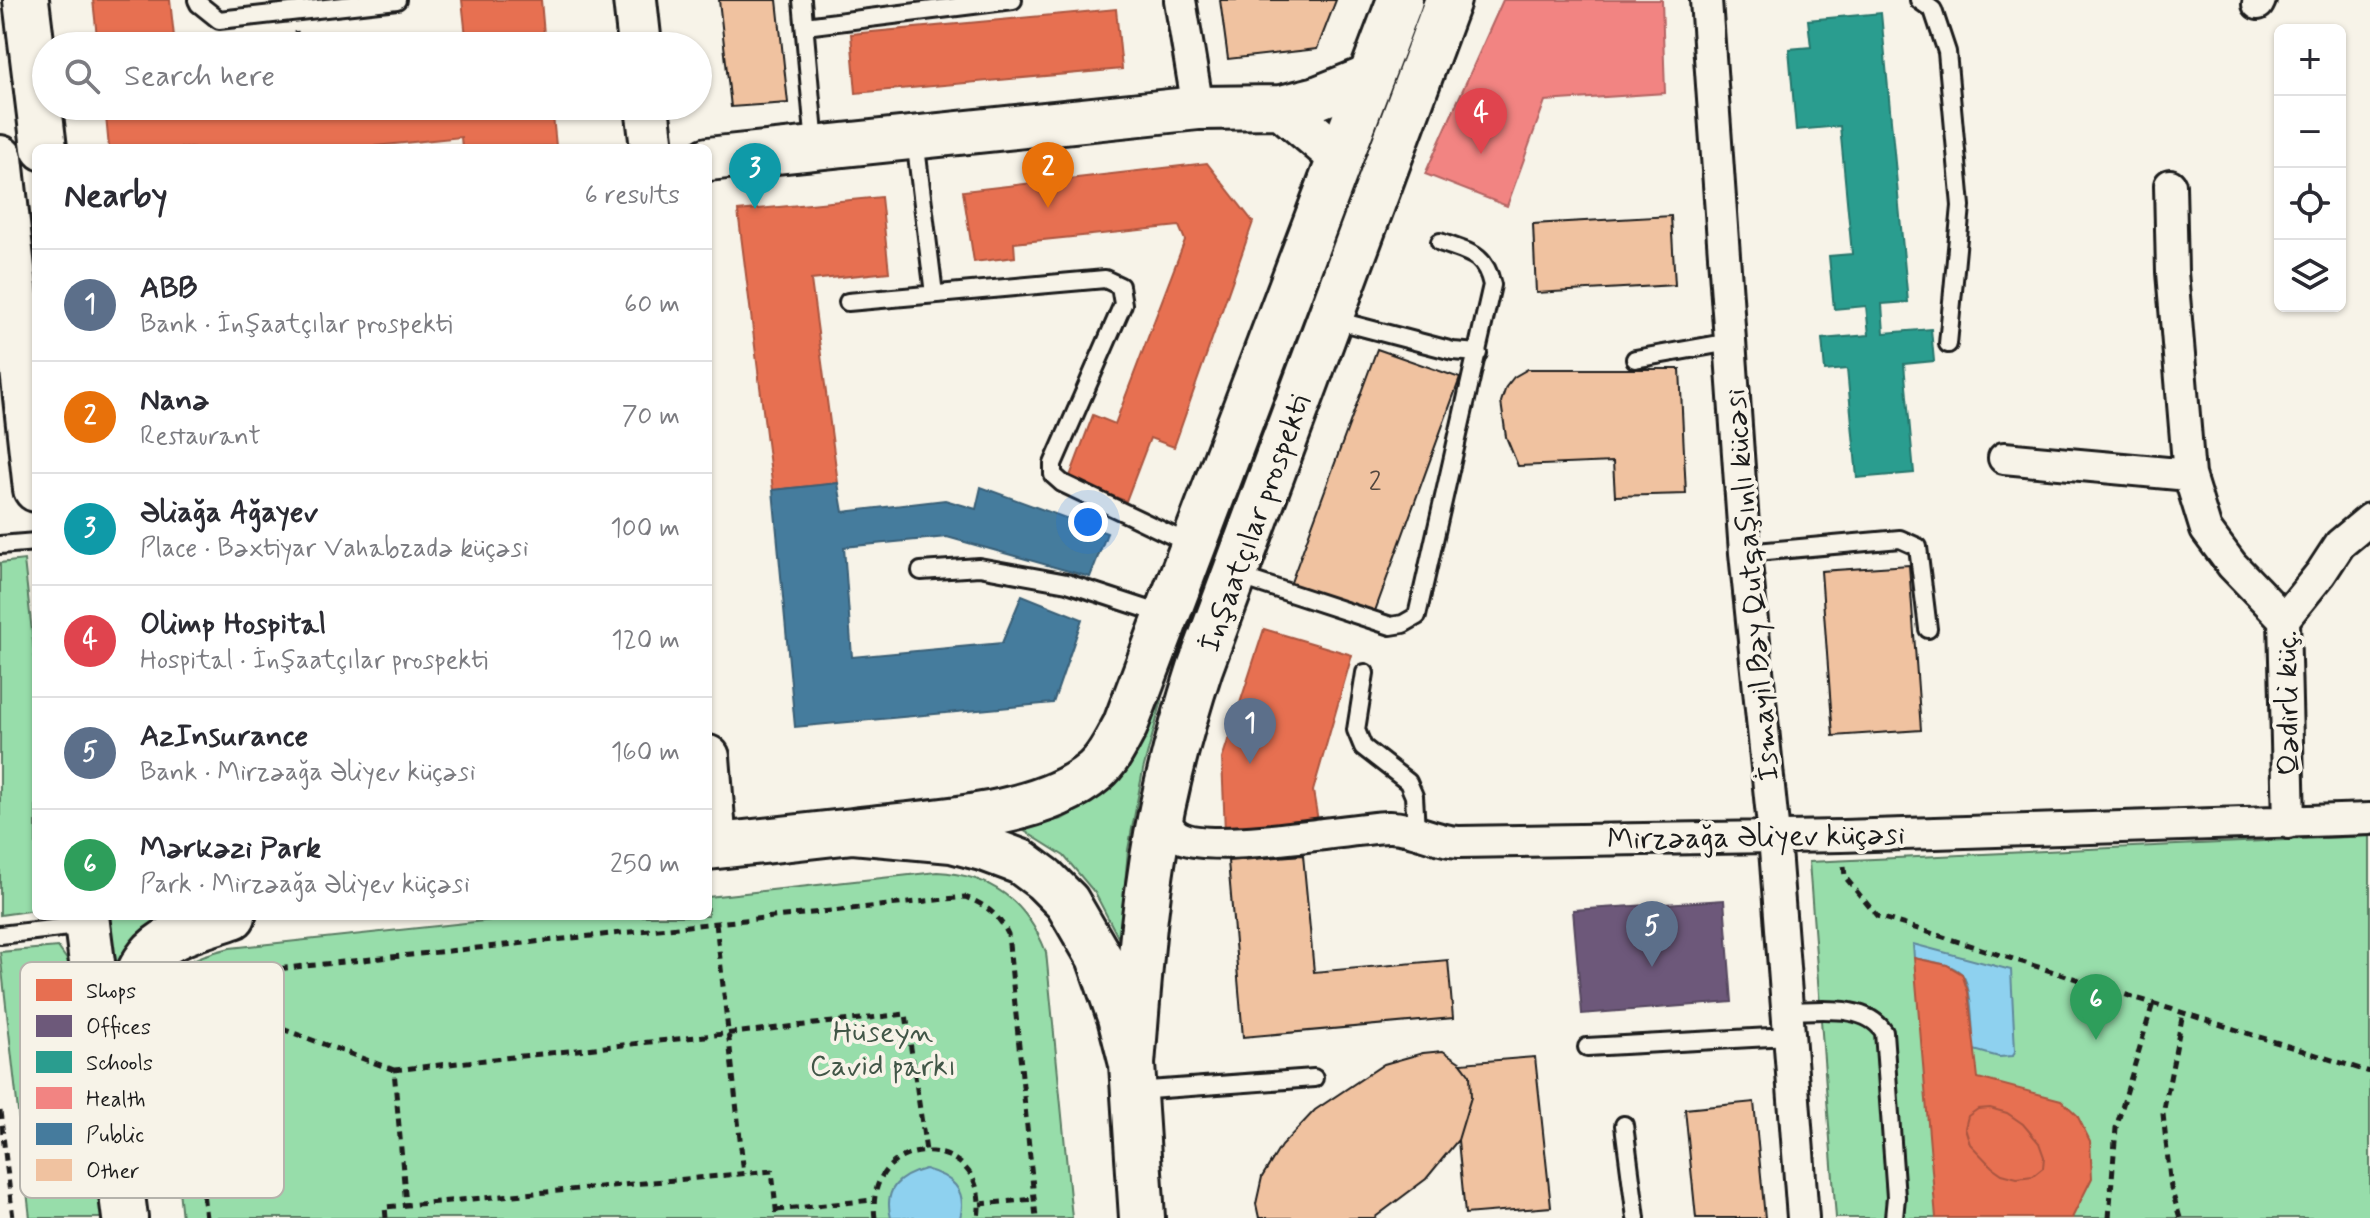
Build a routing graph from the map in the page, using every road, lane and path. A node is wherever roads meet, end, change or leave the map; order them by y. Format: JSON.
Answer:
{"nodes":[{"id":1,"x":26,"y":0,"type":"edge"},
{"id":2,"x":197,"y":0,"type":"edge"},
{"id":3,"x":397,"y":0,"type":"edge"},
{"id":4,"x":635,"y":0,"type":"edge"},
{"id":5,"x":802,"y":0,"type":"edge"},
{"id":6,"x":1013,"y":0,"type":"edge"},
{"id":7,"x":1180,"y":0,"type":"edge"},
{"id":8,"x":1400,"y":0,"type":"edge"},
{"id":9,"x":1448,"y":0,"type":"edge"},
{"id":10,"x":1919,"y":0,"type":"edge"},
{"id":11,"x":1711,"y":1,"type":"edge"},
{"id":12,"x":805,"y":26,"type":"junction"},
{"id":13,"x":638,"y":32,"type":"edge"},
{"id":14,"x":32,"y":49,"type":"edge"},
{"id":15,"x":1372,"y":76,"type":"junction"},
{"id":16,"x":1281,"y":107,"type":"junction"},
{"id":17,"x":1198,"y":108,"type":"junction"},
{"id":18,"x":41,"y":120,"type":"edge"},
{"id":19,"x":649,"y":120,"type":"edge"},
{"id":20,"x":915,"y":137,"type":"junction"},
{"id":21,"x":44,"y":144,"type":"edge"},
{"id":22,"x":652,"y":144,"type":"edge"},
{"id":23,"x":815,"y":147,"type":"junction"},
{"id":24,"x":0,"y":158,"type":"edge"},
{"id":25,"x":1341,"y":158,"type":"junction"},
{"id":26,"x":712,"y":159,"type":"edge"},
{"id":27,"x":2170,"y":185,"type":"dead end"},
{"id":28,"x":15,"y":233,"type":"edge"},
{"id":29,"x":1440,"y":242,"type":"dead end"},
{"id":30,"x":934,"y":294,"type":"junction"},
{"id":31,"x":848,"y":302,"type":"dead end"},
{"id":32,"x":1329,"y":319,"type":"junction"},
{"id":33,"x":1730,"y":342,"type":"junction"},
{"id":34,"x":1948,"y":344,"type":"dead end"},
{"id":35,"x":1478,"y":353,"type":"junction"},
{"id":36,"x":1635,"y":359,"type":"dead end"},
{"id":37,"x":32,"y":440,"type":"edge"},
{"id":38,"x":2004,"y":458,"type":"dead end"},
{"id":39,"x":2189,"y":475,"type":"junction"},
{"id":40,"x":2370,"y":519,"type":"edge"},
{"id":41,"x":32,"y":542,"type":"edge"},
{"id":42,"x":0,"y":545,"type":"edge"},
{"id":43,"x":1193,"y":546,"type":"junction"},
{"id":44,"x":1745,"y":553,"type":"junction"},
{"id":45,"x":921,"y":571,"type":"dead end"},
{"id":46,"x":1234,"y":574,"type":"junction"},
{"id":47,"x":1166,"y":616,"type":"junction"},
{"id":48,"x":2284,"y":619,"type":"junction"},
{"id":49,"x":1928,"y":629,"type":"dead end"},
{"id":50,"x":1365,"y":673,"type":"dead end"},
{"id":51,"x":1161,"y":811,"type":"junction"},
{"id":52,"x":2370,"y":819,"type":"edge"},
{"id":53,"x":2289,"y":823,"type":"junction"},
{"id":54,"x":1416,"y":830,"type":"junction"},
{"id":55,"x":853,"y":831,"type":"junction"},
{"id":56,"x":1774,"y":836,"type":"junction"},
{"id":57,"x":712,"y":847,"type":"edge"},
{"id":58,"x":1845,"y":877,"type":"dead end"},
{"id":59,"x":222,"y":920,"type":"edge"},
{"id":60,"x":87,"y":921,"type":"edge"},
{"id":61,"x":716,"y":923,"type":"junction"},
{"id":62,"x":0,"y":935,"type":"edge"},
{"id":63,"x":92,"y":962,"type":"edge"},
{"id":64,"x":147,"y":962,"type":"edge"},
{"id":65,"x":284,"y":968,"type":"edge"},
{"id":66,"x":2153,"y":1003,"type":"junction"},
{"id":67,"x":2183,"y":1013,"type":"junction"},
{"id":68,"x":1789,"y":1024,"type":"junction"},
{"id":69,"x":284,"y":1030,"type":"edge"},
{"id":70,"x":729,"y":1034,"type":"junction"},
{"id":71,"x":1587,"y":1047,"type":"dead end"},
{"id":72,"x":394,"y":1070,"type":"junction"},
{"id":73,"x":2370,"y":1072,"type":"edge"},
{"id":74,"x":1133,"y":1077,"type":"junction"},
{"id":75,"x":1314,"y":1078,"type":"dead end"},
{"id":76,"x":0,"y":1111,"type":"edge"},
{"id":77,"x":0,"y":1118,"type":"edge"},
{"id":78,"x":1624,"y":1125,"type":"dead end"},
{"id":79,"x":926,"y":1151,"type":"junction"},
{"id":80,"x":744,"y":1174,"type":"junction"},
{"id":81,"x":123,"y":1198,"type":"edge"},
{"id":82,"x":204,"y":1198,"type":"edge"},
{"id":83,"x":1034,"y":1199,"type":"junction"},
{"id":84,"x":873,"y":1200,"type":"junction"},
{"id":85,"x":980,"y":1204,"type":"junction"},
{"id":86,"x":406,"y":1205,"type":"junction"},
{"id":87,"x":776,"y":1210,"type":"junction"},
{"id":88,"x":13,"y":1218,"type":"edge"},
{"id":89,"x":125,"y":1218,"type":"edge"},
{"id":90,"x":206,"y":1218,"type":"edge"},
{"id":91,"x":386,"y":1218,"type":"edge"},
{"id":92,"x":777,"y":1218,"type":"edge"},
{"id":93,"x":875,"y":1218,"type":"edge"},
{"id":94,"x":978,"y":1218,"type":"edge"},
{"id":95,"x":1036,"y":1218,"type":"edge"},
{"id":96,"x":1142,"y":1218,"type":"edge"},
{"id":97,"x":1636,"y":1218,"type":"edge"},
{"id":98,"x":1803,"y":1218,"type":"edge"},
{"id":99,"x":1894,"y":1218,"type":"edge"},
{"id":100,"x":2109,"y":1218,"type":"edge"},
{"id":101,"x":2180,"y":1218,"type":"edge"}],
"edges":[{"from":1,"to":14,"type":"main road"},
{"from":2,"to":3,"type":"lane"},
{"from":4,"to":13,"type":"street"},
{"from":5,"to":12,"type":"lane"},
{"from":6,"to":12,"type":"lane"},
{"from":7,"to":17,"type":"street"},
{"from":8,"to":15,"type":"main road","name":"İnşaatçılar prospekti"},
{"from":9,"to":32,"type":"main road","name":"İnşaatçılar prospekti"},
{"from":10,"to":34,"type":"lane"},
{"from":11,"to":33,"type":"street","name":"İsmayil Bəy Qutqaşınlı kücəsi"},
{"from":12,"to":23,"type":"lane"},
{"from":15,"to":16,"type":"street"},
{"from":15,"to":25,"type":"main road","name":"İnşaatçılar prospekti"},
{"from":16,"to":17,"type":"street"},
{"from":16,"to":25,"type":"street"},
{"from":17,"to":20,"type":"street"},
{"from":18,"to":21,"type":"main road"},
{"from":19,"to":22,"type":"street"},
{"from":20,"to":23,"type":"street"},
{"from":20,"to":30,"type":"lane"},
{"from":23,"to":26,"type":"street"},
{"from":24,"to":28,"type":"main road"},
{"from":25,"to":43,"type":"main road","name":"İnşaatçılar prospekti"},
{"from":27,"to":39,"type":"street"},
{"from":28,"to":37,"type":"main road"},
{"from":29,"to":35,"type":"lane"},
{"from":30,"to":31,"type":"lane"},
{"from":30,"to":43,"type":"lane"},
{"from":32,"to":35,"type":"lane"},
{"from":32,"to":46,"type":"main road","name":"İnşaatçılar prospekti"},
{"from":33,"to":36,"type":"lane"},
{"from":33,"to":44,"type":"street","name":"İsmayil Bəy Qutqaşınlı kücəsi"},
{"from":35,"to":46,"type":"lane"},
{"from":38,"to":39,"type":"street"},
{"from":39,"to":48,"type":"street"},
{"from":40,"to":48,"type":"street","name":"Qədirli küç."},
{"from":41,"to":42,"type":"lane"},
{"from":43,"to":47,"type":"main road","name":"İnşaatçılar prospekti"},
{"from":44,"to":49,"type":"lane"},
{"from":44,"to":56,"type":"street","name":"İsmayil Bəy Qutqaşınlı kücəsi"},
{"from":45,"to":47,"type":"lane"},
{"from":46,"to":51,"type":"main road","name":"İnşaatçılar prospekti"},
{"from":47,"to":55,"type":"main road","name":"İnşaatçılar prospekti"},
{"from":48,"to":53,"type":"street","name":"Qədirli küç."},
{"from":50,"to":54,"type":"lane"},
{"from":51,"to":54,"type":"street","name":"Mirzəağa Əliyev küçəsi"},
{"from":51,"to":74,"type":"main road","name":"İnşaatçılar prospekti"},
{"from":52,"to":53,"type":"street","name":"Mirzəağa Əliyev küçəsi"},
{"from":53,"to":56,"type":"street","name":"Mirzəağa Əliyev küçəsi"},
{"from":54,"to":56,"type":"street","name":"Mirzəağa Əliyev küçəsi"},
{"from":55,"to":57,"type":"main road"},
{"from":55,"to":74,"type":"main road"},
{"from":56,"to":68,"type":"street","name":"İsmayil Bəy Qutqaşınlı kücəsi"},
{"from":58,"to":66,"type":"path"},
{"from":59,"to":64,"type":"main road"},
{"from":60,"to":62,"type":"lane"},
{"from":60,"to":63,"type":"main road"},
{"from":61,"to":65,"type":"path"},
{"from":61,"to":70,"type":"path"},
{"from":61,"to":83,"type":"path"},
{"from":66,"to":67,"type":"path"},
{"from":66,"to":100,"type":"path"},
{"from":67,"to":73,"type":"path"},
{"from":67,"to":101,"type":"path"},
{"from":68,"to":71,"type":"lane"},
{"from":68,"to":98,"type":"street","name":"İsmayil Bəy Qutqaşınlı kücəsi"},
{"from":68,"to":99,"type":"lane"},
{"from":69,"to":72,"type":"path"},
{"from":70,"to":72,"type":"path"},
{"from":70,"to":79,"type":"path"},
{"from":70,"to":80,"type":"path"},
{"from":72,"to":86,"type":"path"},
{"from":74,"to":75,"type":"lane"},
{"from":74,"to":96,"type":"main road"},
{"from":76,"to":77,"type":"path"},
{"from":77,"to":88,"type":"path"},
{"from":78,"to":97,"type":"lane"},
{"from":79,"to":84,"type":"path"},
{"from":79,"to":85,"type":"path"},
{"from":80,"to":86,"type":"path"},
{"from":80,"to":87,"type":"path"},
{"from":81,"to":89,"type":"main road"},
{"from":82,"to":90,"type":"path"},
{"from":83,"to":85,"type":"path"},
{"from":83,"to":95,"type":"path"},
{"from":84,"to":87,"type":"path"},
{"from":84,"to":93,"type":"path"},
{"from":85,"to":94,"type":"path"},
{"from":86,"to":91,"type":"path"},
{"from":87,"to":92,"type":"path"}]}
